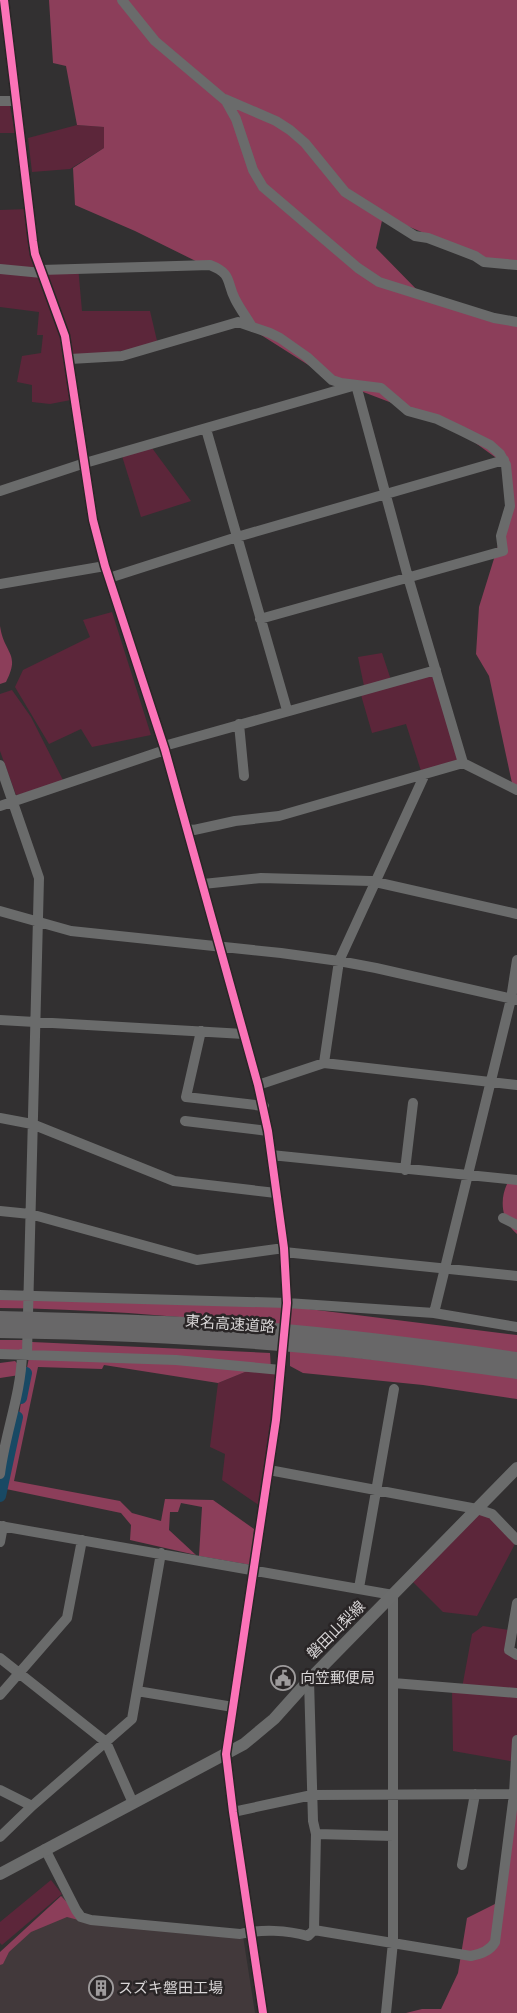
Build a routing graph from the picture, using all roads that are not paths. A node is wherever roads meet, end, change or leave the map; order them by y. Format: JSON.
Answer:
{"nodes":[{"id":1,"x":4,"y":0,"type":"edge"},
{"id":2,"x":122,"y":0,"type":"edge"},
{"id":3,"x":221,"y":97,"type":"junction"},
{"id":4,"x":16,"y":100,"type":"junction"},
{"id":5,"x":0,"y":101,"type":"edge"},
{"id":6,"x":517,"y":265,"type":"edge"},
{"id":7,"x":0,"y":269,"type":"edge"},
{"id":8,"x":41,"y":271,"type":"junction"},
{"id":9,"x":517,"y":322,"type":"edge"},
{"id":10,"x":252,"y":327,"type":"junction"},
{"id":11,"x":70,"y":359,"type":"junction"},
{"id":12,"x":356,"y":385,"type":"junction"},
{"id":13,"x":206,"y":429,"type":"junction"},
{"id":14,"x":504,"y":460,"type":"junction"},
{"id":15,"x":85,"y":464,"type":"junction"},
{"id":16,"x":0,"y":491,"type":"edge"},
{"id":17,"x":386,"y":494,"type":"junction"},
{"id":18,"x":237,"y":537,"type":"junction"},
{"id":19,"x":105,"y":566,"type":"junction"},
{"id":20,"x":408,"y":577,"type":"junction"},
{"id":21,"x":109,"y":578,"type":"junction"},
{"id":22,"x":0,"y":584,"type":"edge"},
{"id":23,"x":260,"y":619,"type":"junction"},
{"id":24,"x":436,"y":670,"type":"junction"},
{"id":25,"x":287,"y":710,"type":"junction"},
{"id":26,"x":239,"y":724,"type":"junction"},
{"id":27,"x":165,"y":748,"type":"junction"},
{"id":28,"x":463,"y":763,"type":"junction"},
{"id":29,"x":0,"y":765,"type":"edge"},
{"id":30,"x":425,"y":774,"type":"junction"},
{"id":31,"x":244,"y":776,"type":"dead end"},
{"id":32,"x":517,"y":790,"type":"edge"},
{"id":33,"x":13,"y":802,"type":"junction"},
{"id":34,"x":0,"y":806,"type":"edge"},
{"id":35,"x":187,"y":828,"type":"junction"},
{"id":36,"x":376,"y":882,"type":"junction"},
{"id":37,"x":203,"y":884,"type":"junction"},
{"id":38,"x":0,"y":911,"type":"edge"},
{"id":39,"x":517,"y":914,"type":"edge"},
{"id":40,"x":37,"y":922,"type":"junction"},
{"id":41,"x":220,"y":947,"type":"junction"},
{"id":42,"x":517,"y":960,"type":"edge"},
{"id":43,"x":338,"y":961,"type":"junction"},
{"id":44,"x":514,"y":999,"type":"edge"},
{"id":45,"x":0,"y":1020,"type":"edge"},
{"id":46,"x":34,"y":1021,"type":"junction"},
{"id":47,"x":201,"y":1031,"type":"junction"},
{"id":48,"x":244,"y":1034,"type":"junction"},
{"id":49,"x":324,"y":1063,"type":"junction"},
{"id":50,"x":490,"y":1082,"type":"junction"},
{"id":51,"x":258,"y":1085,"type":"junction"},
{"id":52,"x":517,"y":1085,"type":"edge"},
{"id":53,"x":413,"y":1103,"type":"dead end"},
{"id":54,"x":264,"y":1106,"type":"junction"},
{"id":55,"x":0,"y":1118,"type":"edge"},
{"id":56,"x":185,"y":1122,"type":"dead end"},
{"id":57,"x":32,"y":1124,"type":"junction"},
{"id":58,"x":268,"y":1131,"type":"junction"},
{"id":59,"x":271,"y":1155,"type":"junction"},
{"id":60,"x":404,"y":1170,"type":"junction"},
{"id":61,"x":467,"y":1177,"type":"junction"},
{"id":62,"x":517,"y":1180,"type":"edge"},
{"id":63,"x":276,"y":1193,"type":"junction"},
{"id":64,"x":0,"y":1211,"type":"edge"},
{"id":65,"x":30,"y":1214,"type":"junction"},
{"id":66,"x":503,"y":1218,"type":"dead end"},
{"id":67,"x":517,"y":1225,"type":"edge"},
{"id":68,"x":284,"y":1250,"type":"junction"},
{"id":69,"x":445,"y":1269,"type":"junction"},
{"id":70,"x":517,"y":1276,"type":"edge"},
{"id":71,"x":0,"y":1295,"type":"edge"},
{"id":72,"x":28,"y":1297,"type":"junction"},
{"id":73,"x":287,"y":1307,"type":"junction"},
{"id":74,"x":434,"y":1314,"type":"junction"},
{"id":75,"x":0,"y":1318,"type":"edge"},
{"id":76,"x":517,"y":1327,"type":"edge"},
{"id":77,"x":0,"y":1331,"type":"edge"},
{"id":78,"x":25,"y":1352,"type":"junction"},
{"id":79,"x":0,"y":1354,"type":"edge"},
{"id":80,"x":517,"y":1359,"type":"edge"},
{"id":81,"x":282,"y":1368,"type":"junction"},
{"id":82,"x":517,"y":1372,"type":"edge"},
{"id":83,"x":394,"y":1389,"type":"dead end"},
{"id":84,"x":517,"y":1468,"type":"edge"},
{"id":85,"x":270,"y":1470,"type":"junction"},
{"id":86,"x":0,"y":1474,"type":"edge"},
{"id":87,"x":376,"y":1489,"type":"junction"},
{"id":88,"x":477,"y":1508,"type":"junction"},
{"id":89,"x":2,"y":1526,"type":"edge"},
{"id":90,"x":82,"y":1540,"type":"junction"},
{"id":91,"x":517,"y":1540,"type":"edge"},
{"id":92,"x":0,"y":1542,"type":"edge"},
{"id":93,"x":161,"y":1553,"type":"junction"},
{"id":94,"x":254,"y":1569,"type":"junction"},
{"id":95,"x":359,"y":1588,"type":"junction"},
{"id":96,"x":393,"y":1595,"type":"junction"},
{"id":97,"x":517,"y":1603,"type":"edge"},
{"id":98,"x":517,"y":1655,"type":"edge"},
{"id":99,"x":0,"y":1658,"type":"edge"},
{"id":100,"x":20,"y":1674,"type":"junction"},
{"id":101,"x":309,"y":1680,"type":"junction"},
{"id":102,"x":393,"y":1683,"type":"junction"},
{"id":103,"x":137,"y":1691,"type":"junction"},
{"id":104,"x":517,"y":1693,"type":"edge"},
{"id":105,"x":0,"y":1695,"type":"edge"},
{"id":106,"x":233,"y":1707,"type":"junction"},
{"id":107,"x":517,"y":1740,"type":"edge"},
{"id":108,"x":106,"y":1742,"type":"junction"},
{"id":109,"x":226,"y":1754,"type":"junction"},
{"id":110,"x":0,"y":1790,"type":"edge"},
{"id":111,"x":393,"y":1794,"type":"junction"},
{"id":112,"x":476,"y":1794,"type":"junction"},
{"id":113,"x":514,"y":1794,"type":"junction"},
{"id":114,"x":312,"y":1795,"type":"junction"},
{"id":115,"x":133,"y":1803,"type":"junction"},
{"id":116,"x":32,"y":1806,"type":"junction"},
{"id":117,"x":233,"y":1812,"type":"junction"},
{"id":118,"x":316,"y":1834,"type":"junction"},
{"id":119,"x":393,"y":1836,"type":"junction"},
{"id":120,"x":0,"y":1837,"type":"edge"},
{"id":121,"x":45,"y":1849,"type":"junction"},
{"id":122,"x":462,"y":1865,"type":"dead end"},
{"id":123,"x":0,"y":1874,"type":"edge"},
{"id":124,"x":314,"y":1930,"type":"junction"},
{"id":125,"x":251,"y":1931,"type":"junction"},
{"id":126,"x":393,"y":1942,"type":"junction"},
{"id":127,"x":263,"y":2013,"type":"edge"},
{"id":128,"x":386,"y":2013,"type":"edge"}],
"edges":[{"from":1,"to":4,"type":"street"},
{"from":2,"to":3,"type":"street"},
{"from":3,"to":6,"type":"street"},
{"from":3,"to":9,"type":"street"},
{"from":4,"to":5,"type":"street"},
{"from":4,"to":8,"type":"street"},
{"from":7,"to":8,"type":"street"},
{"from":8,"to":10,"type":"street"},
{"from":8,"to":11,"type":"street"},
{"from":10,"to":11,"type":"street"},
{"from":10,"to":12,"type":"street"},
{"from":11,"to":15,"type":"street"},
{"from":12,"to":13,"type":"street"},
{"from":12,"to":14,"type":"street"},
{"from":12,"to":17,"type":"street"},
{"from":13,"to":15,"type":"street"},
{"from":13,"to":18,"type":"street"},
{"from":14,"to":17,"type":"street"},
{"from":14,"to":20,"type":"street"},
{"from":15,"to":16,"type":"street"},
{"from":15,"to":19,"type":"street"},
{"from":17,"to":18,"type":"street"},
{"from":17,"to":20,"type":"street"},
{"from":18,"to":21,"type":"street"},
{"from":18,"to":23,"type":"street"},
{"from":19,"to":21,"type":"street"},
{"from":19,"to":22,"type":"street"},
{"from":20,"to":23,"type":"street"},
{"from":20,"to":24,"type":"street"},
{"from":21,"to":27,"type":"street"},
{"from":23,"to":25,"type":"street"},
{"from":24,"to":25,"type":"street"},
{"from":24,"to":28,"type":"street"},
{"from":25,"to":26,"type":"street"},
{"from":26,"to":27,"type":"street"},
{"from":26,"to":31,"type":"street"},
{"from":27,"to":33,"type":"street"},
{"from":27,"to":35,"type":"street"},
{"from":28,"to":30,"type":"street"},
{"from":28,"to":32,"type":"street"},
{"from":29,"to":33,"type":"street"},
{"from":30,"to":35,"type":"street"},
{"from":30,"to":36,"type":"street"},
{"from":33,"to":34,"type":"street"},
{"from":33,"to":40,"type":"street"},
{"from":35,"to":37,"type":"street"},
{"from":36,"to":37,"type":"street"},
{"from":36,"to":39,"type":"street"},
{"from":36,"to":43,"type":"street"},
{"from":37,"to":41,"type":"street"},
{"from":38,"to":40,"type":"street"},
{"from":40,"to":41,"type":"street"},
{"from":40,"to":46,"type":"street"},
{"from":41,"to":43,"type":"street"},
{"from":41,"to":48,"type":"street"},
{"from":42,"to":44,"type":"street"},
{"from":43,"to":44,"type":"street"},
{"from":43,"to":49,"type":"street"},
{"from":44,"to":50,"type":"street"},
{"from":45,"to":46,"type":"street"},
{"from":46,"to":47,"type":"street"},
{"from":46,"to":57,"type":"street"},
{"from":47,"to":48,"type":"street"},
{"from":47,"to":54,"type":"street"},
{"from":48,"to":51,"type":"street"},
{"from":49,"to":50,"type":"street"},
{"from":49,"to":51,"type":"street"},
{"from":50,"to":52,"type":"street"},
{"from":50,"to":61,"type":"street"},
{"from":51,"to":54,"type":"street"},
{"from":53,"to":60,"type":"street"},
{"from":54,"to":58,"type":"street"},
{"from":55,"to":57,"type":"street"},
{"from":56,"to":58,"type":"street"},
{"from":57,"to":63,"type":"street"},
{"from":57,"to":65,"type":"street"},
{"from":58,"to":59,"type":"street"},
{"from":59,"to":60,"type":"street"},
{"from":59,"to":63,"type":"street"},
{"from":60,"to":61,"type":"street"},
{"from":61,"to":62,"type":"street"},
{"from":61,"to":69,"type":"street"},
{"from":63,"to":68,"type":"street"},
{"from":64,"to":65,"type":"street"},
{"from":65,"to":68,"type":"street"},
{"from":65,"to":72,"type":"street"},
{"from":66,"to":67,"type":"street"},
{"from":68,"to":69,"type":"street"},
{"from":68,"to":73,"type":"street"},
{"from":69,"to":70,"type":"street"},
{"from":69,"to":74,"type":"street"},
{"from":71,"to":72,"type":"street"},
{"from":72,"to":73,"type":"street"},
{"from":72,"to":78,"type":"street"},
{"from":73,"to":74,"type":"street"},
{"from":73,"to":81,"type":"street"},
{"from":74,"to":76,"type":"street"},
{"from":75,"to":80,"type":"highway","name":"東名高速道路"},
{"from":77,"to":82,"type":"highway","name":"東名高速道路"},
{"from":78,"to":79,"type":"street"},
{"from":78,"to":81,"type":"street"},
{"from":78,"to":86,"type":"street"},
{"from":81,"to":85,"type":"street"},
{"from":83,"to":87,"type":"street"},
{"from":84,"to":88,"type":"main road","name":"磐田山梨線"},
{"from":85,"to":87,"type":"street"},
{"from":85,"to":94,"type":"street"},
{"from":87,"to":88,"type":"street"},
{"from":87,"to":95,"type":"street"},
{"from":88,"to":91,"type":"street"},
{"from":88,"to":96,"type":"main road","name":"磐田山梨線"},
{"from":89,"to":90,"type":"street"},
{"from":89,"to":92,"type":"street"},
{"from":90,"to":93,"type":"street"},
{"from":90,"to":100,"type":"street"},
{"from":93,"to":94,"type":"street"},
{"from":93,"to":103,"type":"street"},
{"from":94,"to":95,"type":"street"},
{"from":94,"to":106,"type":"street"},
{"from":95,"to":96,"type":"street"},
{"from":96,"to":101,"type":"main road","name":"磐田山梨線"},
{"from":96,"to":102,"type":"street"},
{"from":97,"to":98,"type":"street"},
{"from":99,"to":100,"type":"street"},
{"from":100,"to":105,"type":"street"},
{"from":100,"to":108,"type":"street"},
{"from":101,"to":109,"type":"main road","name":"磐田山梨線"},
{"from":101,"to":114,"type":"street"},
{"from":102,"to":104,"type":"street"},
{"from":102,"to":111,"type":"street"},
{"from":103,"to":106,"type":"street"},
{"from":103,"to":108,"type":"street"},
{"from":106,"to":109,"type":"street"},
{"from":107,"to":113,"type":"street"},
{"from":108,"to":115,"type":"street"},
{"from":108,"to":116,"type":"street"},
{"from":109,"to":115,"type":"main road","name":"磐田山梨線"},
{"from":109,"to":117,"type":"street"},
{"from":110,"to":116,"type":"street"},
{"from":111,"to":112,"type":"street"},
{"from":111,"to":114,"type":"street"},
{"from":111,"to":119,"type":"street"},
{"from":112,"to":113,"type":"street"},
{"from":112,"to":122,"type":"street"},
{"from":113,"to":126,"type":"street"},
{"from":114,"to":117,"type":"street"},
{"from":114,"to":118,"type":"street"},
{"from":115,"to":121,"type":"main road","name":"磐田山梨線"},
{"from":116,"to":120,"type":"street"},
{"from":117,"to":125,"type":"street"},
{"from":118,"to":119,"type":"street"},
{"from":118,"to":124,"type":"street"},
{"from":119,"to":126,"type":"street"},
{"from":121,"to":123,"type":"main road","name":"磐田山梨線"},
{"from":121,"to":125,"type":"street"},
{"from":124,"to":125,"type":"street"},
{"from":124,"to":126,"type":"street"},
{"from":125,"to":127,"type":"street"},
{"from":126,"to":128,"type":"street"}]}
